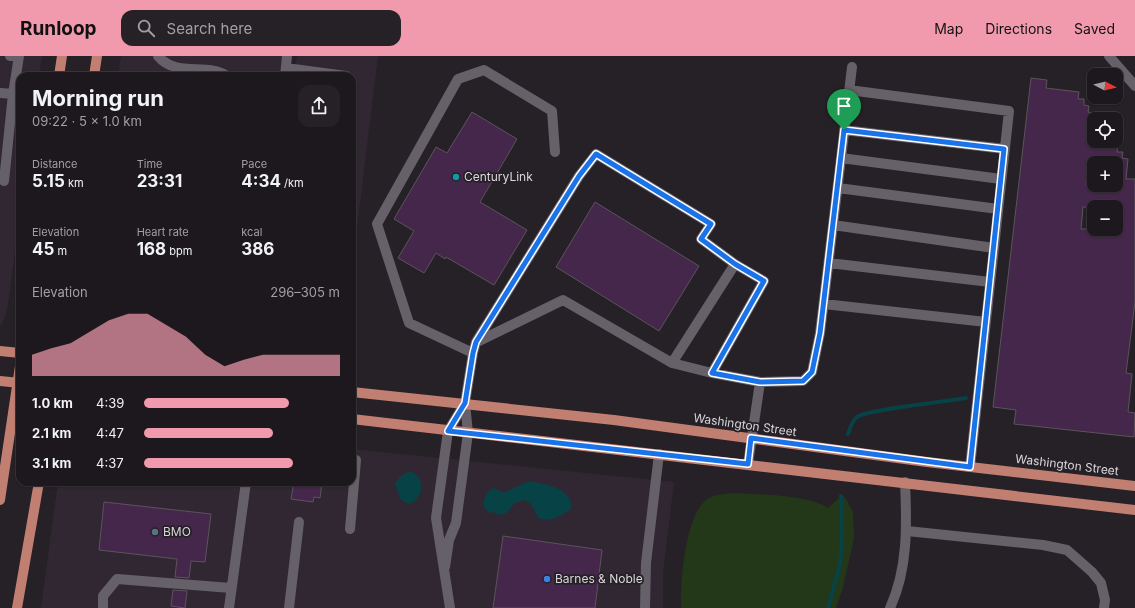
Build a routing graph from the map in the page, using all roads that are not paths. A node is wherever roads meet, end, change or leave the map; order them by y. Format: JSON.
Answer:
{"nodes":[{"id":1,"x":10,"y":56,"type":"edge"},
{"id":2,"x":62,"y":56,"type":"edge"},
{"id":3,"x":96,"y":56,"type":"edge"},
{"id":4,"x":158,"y":56,"type":"edge"},
{"id":5,"x":288,"y":56,"type":"edge"},
{"id":6,"x":1109,"y":56,"type":"edge"},
{"id":7,"x":852,"y":67,"type":"dead end"},
{"id":8,"x":17,"y":72,"type":"edge"},
{"id":9,"x":60,"y":72,"type":"edge"},
{"id":10,"x":94,"y":72,"type":"edge"},
{"id":11,"x":216,"y":72,"type":"edge"},
{"id":12,"x":286,"y":72,"type":"edge"},
{"id":13,"x":16,"y":79,"type":"edge"},
{"id":14,"x":1135,"y":86,"type":"edge"},
{"id":15,"x":849,"y":90,"type":"junction"},
{"id":16,"x":0,"y":93,"type":"edge"},
{"id":17,"x":14,"y":94,"type":"junction"},
{"id":18,"x":844,"y":130,"type":"junction"},
{"id":19,"x":1004,"y":149,"type":"junction"},
{"id":20,"x":555,"y":152,"type":"dead end"},
{"id":21,"x":4,"y":153,"type":"edge"},
{"id":22,"x":841,"y":158,"type":"junction"},
{"id":23,"x":1001,"y":179,"type":"junction"},
{"id":24,"x":4,"y":181,"type":"dead end"},
{"id":25,"x":838,"y":188,"type":"junction"},
{"id":26,"x":998,"y":209,"type":"junction"},
{"id":27,"x":833,"y":225,"type":"junction"},
{"id":28,"x":994,"y":248,"type":"junction"},
{"id":29,"x":829,"y":263,"type":"junction"},
{"id":30,"x":735,"y":264,"type":"junction"},
{"id":31,"x":990,"y":282,"type":"junction"},
{"id":32,"x":824,"y":304,"type":"junction"},
{"id":33,"x":986,"y":322,"type":"junction"},
{"id":34,"x":476,"y":342,"type":"junction"},
{"id":35,"x":0,"y":351,"type":"edge"},
{"id":36,"x":16,"y":353,"type":"edge"},
{"id":37,"x":473,"y":353,"type":"junction"},
{"id":38,"x":672,"y":363,"type":"junction"},
{"id":39,"x":712,"y":373,"type":"junction"},
{"id":40,"x":0,"y":381,"type":"edge"},
{"id":41,"x":760,"y":382,"type":"junction"},
{"id":42,"x":16,"y":383,"type":"edge"},
{"id":43,"x":356,"y":392,"type":"edge"},
{"id":44,"x":369,"y":394,"type":"junction"},
{"id":45,"x":356,"y":396,"type":"edge"},
{"id":46,"x":16,"y":401,"type":"edge"},
{"id":47,"x":465,"y":403,"type":"junction"},
{"id":48,"x":356,"y":420,"type":"edge"},
{"id":49,"x":448,"y":431,"type":"junction"},
{"id":50,"x":468,"y":433,"type":"junction"},
{"id":51,"x":751,"y":438,"type":"junction"},
{"id":52,"x":659,"y":454,"type":"junction"},
{"id":53,"x":748,"y":464,"type":"junction"},
{"id":54,"x":970,"y":467,"type":"junction"},
{"id":55,"x":906,"y":482,"type":"junction"},
{"id":56,"x":38,"y":486,"type":"edge"},
{"id":57,"x":245,"y":486,"type":"edge"},
{"id":58,"x":354,"y":486,"type":"edge"},
{"id":59,"x":1135,"y":486,"type":"edge"},
{"id":60,"x":0,"y":500,"type":"edge"},
{"id":61,"x":1135,"y":510,"type":"edge"},
{"id":62,"x":299,"y":522,"type":"dead end"},
{"id":63,"x":350,"y":528,"type":"dead end"},
{"id":64,"x":907,"y":531,"type":"junction"},
{"id":65,"x":445,"y":567,"type":"junction"},
{"id":66,"x":231,"y":588,"type":"junction"},
{"id":67,"x":17,"y":608,"type":"edge"},
{"id":68,"x":103,"y":608,"type":"edge"},
{"id":69,"x":229,"y":608,"type":"edge"},
{"id":70,"x":288,"y":608,"type":"edge"},
{"id":71,"x":450,"y":608,"type":"edge"},
{"id":72,"x":645,"y":608,"type":"edge"},
{"id":73,"x":890,"y":608,"type":"edge"},
{"id":74,"x":1104,"y":608,"type":"edge"}],
"edges":[{"from":1,"to":8,"type":"street"},
{"from":2,"to":9,"type":"main road"},
{"from":3,"to":10,"type":"main road"},
{"from":4,"to":11,"type":"street"},
{"from":5,"to":12,"type":"street"},
{"from":6,"to":14,"type":"street"},
{"from":7,"to":15,"type":"street"},
{"from":13,"to":17,"type":"street"},
{"from":15,"to":18,"type":"street"},
{"from":15,"to":19,"type":"street"},
{"from":16,"to":17,"type":"street"},
{"from":17,"to":21,"type":"street"},
{"from":18,"to":19,"type":"street"},
{"from":18,"to":22,"type":"street"},
{"from":19,"to":23,"type":"street"},
{"from":20,"to":37,"type":"street"},
{"from":21,"to":24,"type":"street"},
{"from":22,"to":23,"type":"street"},
{"from":22,"to":25,"type":"street"},
{"from":23,"to":26,"type":"street"},
{"from":25,"to":26,"type":"street"},
{"from":25,"to":27,"type":"street"},
{"from":26,"to":28,"type":"street"},
{"from":27,"to":28,"type":"street"},
{"from":27,"to":29,"type":"street"},
{"from":28,"to":31,"type":"street"},
{"from":29,"to":31,"type":"street"},
{"from":29,"to":32,"type":"street"},
{"from":30,"to":34,"type":"street"},
{"from":30,"to":38,"type":"street"},
{"from":30,"to":39,"type":"street"},
{"from":31,"to":33,"type":"street"},
{"from":32,"to":33,"type":"street"},
{"from":32,"to":41,"type":"street"},
{"from":33,"to":54,"type":"street"},
{"from":34,"to":37,"type":"street"},
{"from":34,"to":38,"type":"street"},
{"from":35,"to":36,"type":"main road"},
{"from":37,"to":47,"type":"street"},
{"from":38,"to":39,"type":"street"},
{"from":39,"to":41,"type":"street"},
{"from":40,"to":42,"type":"main road"},
{"from":41,"to":51,"type":"street"},
{"from":43,"to":44,"type":"main road","name":"Washington Street"},
{"from":44,"to":45,"type":"main road"},
{"from":44,"to":47,"type":"main road","name":"Washington Street"},
{"from":46,"to":60,"type":"main road"},
{"from":47,"to":49,"type":"street"},
{"from":47,"to":50,"type":"street"},
{"from":47,"to":51,"type":"main road","name":"Washington Street"},
{"from":48,"to":49,"type":"main road"},
{"from":49,"to":50,"type":"main road"},
{"from":49,"to":65,"type":"street"},
{"from":50,"to":52,"type":"main road"},
{"from":50,"to":65,"type":"street"},
{"from":51,"to":53,"type":"street"},
{"from":51,"to":54,"type":"main road","name":"Washington Street"},
{"from":52,"to":53,"type":"main road"},
{"from":52,"to":72,"type":"street"},
{"from":53,"to":55,"type":"main road"},
{"from":54,"to":59,"type":"main road","name":"Washington Street"},
{"from":55,"to":61,"type":"main road"},
{"from":55,"to":64,"type":"street"},
{"from":56,"to":67,"type":"main road"},
{"from":57,"to":66,"type":"street"},
{"from":58,"to":63,"type":"street"},
{"from":62,"to":70,"type":"street"},
{"from":64,"to":73,"type":"street"},
{"from":64,"to":74,"type":"street"},
{"from":65,"to":71,"type":"street"},
{"from":66,"to":68,"type":"street"},
{"from":66,"to":69,"type":"street"}]}
